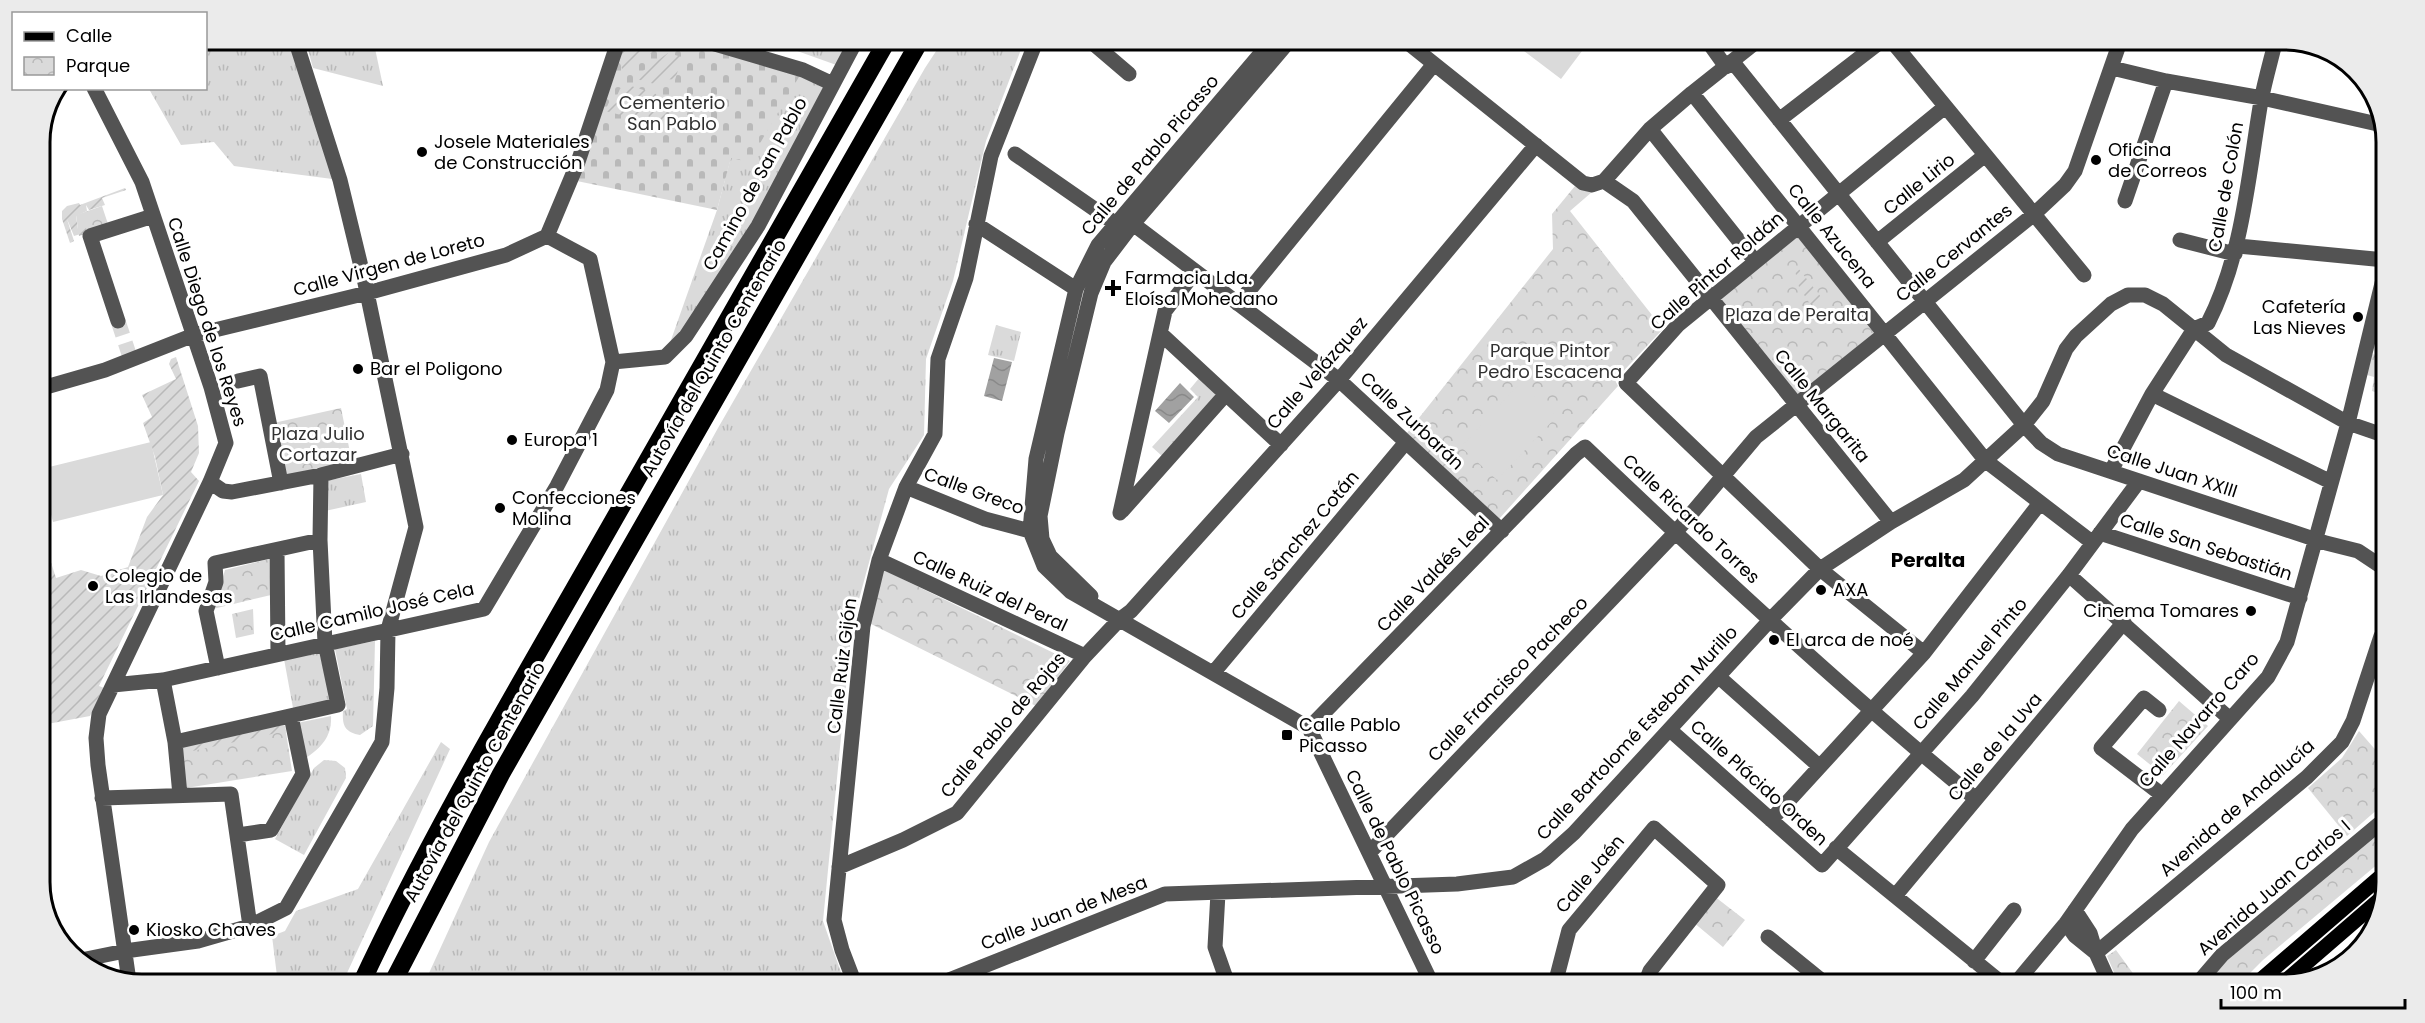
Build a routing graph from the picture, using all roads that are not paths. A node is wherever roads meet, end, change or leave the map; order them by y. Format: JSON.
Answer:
{"nodes":[{"id":1,"x":298,"y":49,"type":"edge"},
{"id":2,"x":616,"y":49,"type":"edge"},
{"id":3,"x":732,"y":49,"type":"edge"},
{"id":4,"x":852,"y":49,"type":"edge"},
{"id":5,"x":882,"y":49,"type":"edge"},
{"id":6,"x":915,"y":49,"type":"edge"},
{"id":7,"x":1033,"y":49,"type":"edge"},
{"id":8,"x":1100,"y":49,"type":"edge"},
{"id":9,"x":1265,"y":49,"type":"edge"},
{"id":10,"x":1282,"y":49,"type":"edge"},
{"id":11,"x":1415,"y":49,"type":"edge"},
{"id":12,"x":1715,"y":49,"type":"edge"},
{"id":13,"x":1748,"y":49,"type":"edge"},
{"id":14,"x":1871,"y":49,"type":"edge"},
{"id":15,"x":1898,"y":49,"type":"edge"},
{"id":16,"x":2118,"y":49,"type":"edge"},
{"id":17,"x":2274,"y":49,"type":"edge"},
{"id":18,"x":1434,"y":64,"type":"junction"},
{"id":19,"x":1729,"y":64,"type":"junction"},
{"id":20,"x":2112,"y":68,"type":"junction"},
{"id":21,"x":1129,"y":74,"type":"dead end"},
{"id":22,"x":2166,"y":81,"type":"junction"},
{"id":23,"x":833,"y":84,"type":"junction"},
{"id":24,"x":95,"y":90,"type":"edge"},
{"id":25,"x":1692,"y":93,"type":"junction"},
{"id":26,"x":2262,"y":98,"type":"junction"},
{"id":27,"x":1945,"y":107,"type":"junction"},
{"id":28,"x":1779,"y":120,"type":"junction"},
{"id":29,"x":1006,"y":121,"type":"junction"},
{"id":30,"x":2374,"y":123,"type":"edge"},
{"id":31,"x":1650,"y":129,"type":"junction"},
{"id":32,"x":1536,"y":145,"type":"junction"},
{"id":33,"x":1015,"y":154,"type":"junction"},
{"id":34,"x":992,"y":156,"type":"junction"},
{"id":35,"x":1984,"y":156,"type":"junction"},
{"id":36,"x":1604,"y":181,"type":"junction"},
{"id":37,"x":1839,"y":194,"type":"junction"},
{"id":38,"x":2125,"y":201,"type":"dead end"},
{"id":39,"x":2032,"y":215,"type":"junction"},
{"id":40,"x":153,"y":216,"type":"junction"},
{"id":41,"x":976,"y":224,"type":"junction"},
{"id":42,"x":1116,"y":224,"type":"junction"},
{"id":43,"x":1133,"y":224,"type":"junction"},
{"id":44,"x":1799,"y":226,"type":"junction"},
{"id":45,"x":547,"y":236,"type":"junction"},
{"id":46,"x":2180,"y":240,"type":"dead end"},
{"id":47,"x":1877,"y":242,"type":"junction"},
{"id":48,"x":2236,"y":250,"type":"junction"},
{"id":49,"x":2375,"y":259,"type":"edge"},
{"id":50,"x":1755,"y":261,"type":"junction"},
{"id":51,"x":1195,"y":272,"type":"junction"},
{"id":52,"x":2084,"y":275,"type":"dead end"},
{"id":53,"x":1076,"y":289,"type":"junction"},
{"id":54,"x":367,"y":293,"type":"junction"},
{"id":55,"x":1710,"y":298,"type":"junction"},
{"id":56,"x":1925,"y":302,"type":"junction"},
{"id":57,"x":1238,"y":304,"type":"junction"},
{"id":58,"x":2375,"y":311,"type":"edge"},
{"id":59,"x":118,"y":321,"type":"tunnel mouth"},
{"id":60,"x":2194,"y":329,"type":"junction"},
{"id":61,"x":1160,"y":333,"type":"junction"},
{"id":62,"x":1885,"y":334,"type":"junction"},
{"id":63,"x":194,"y":335,"type":"junction"},
{"id":64,"x":613,"y":362,"type":"junction"},
{"id":65,"x":1339,"y":380,"type":"junction"},
{"id":66,"x":238,"y":381,"type":"dead end"},
{"id":67,"x":50,"y":385,"type":"edge"},
{"id":68,"x":2152,"y":393,"type":"junction"},
{"id":69,"x":1226,"y":394,"type":"junction"},
{"id":70,"x":1796,"y":405,"type":"junction"},
{"id":71,"x":2348,"y":423,"type":"junction"},
{"id":72,"x":2024,"y":425,"type":"junction"},
{"id":73,"x":2375,"y":432,"type":"edge"},
{"id":74,"x":1406,"y":442,"type":"junction"},
{"id":75,"x":1281,"y":445,"type":"junction"},
{"id":76,"x":1585,"y":447,"type":"joint"},
{"id":77,"x":402,"y":454,"type":"junction"},
{"id":78,"x":1986,"y":461,"type":"junction"},
{"id":79,"x":2111,"y":471,"type":"junction"},
{"id":80,"x":321,"y":474,"type":"junction"},
{"id":81,"x":1723,"y":478,"type":"junction"},
{"id":82,"x":2139,"y":481,"type":"junction"},
{"id":83,"x":210,"y":482,"type":"junction"},
{"id":84,"x":2331,"y":482,"type":"junction"},
{"id":85,"x":281,"y":483,"type":"junction"},
{"id":86,"x":906,"y":487,"type":"junction"},
{"id":87,"x":2040,"y":503,"type":"junction"},
{"id":88,"x":1891,"y":522,"type":"junction"},
{"id":89,"x":1030,"y":531,"type":"junction"},
{"id":90,"x":1502,"y":531,"type":"junction"},
{"id":91,"x":1675,"y":533,"type":"junction"},
{"id":92,"x":2096,"y":538,"type":"junction"},
{"id":93,"x":2316,"y":538,"type":"junction"},
{"id":94,"x":320,"y":540,"type":"junction"},
{"id":95,"x":277,"y":550,"type":"junction"},
{"id":96,"x":879,"y":561,"type":"junction"},
{"id":97,"x":2376,"y":563,"type":"edge"},
{"id":98,"x":1820,"y":569,"type":"junction"},
{"id":99,"x":2069,"y":575,"type":"junction"},
{"id":100,"x":2300,"y":597,"type":"junction"},
{"id":101,"x":1771,"y":619,"type":"junction"},
{"id":102,"x":1119,"y":620,"type":"junction"},
{"id":103,"x":2124,"y":622,"type":"junction"},
{"id":104,"x":388,"y":630,"type":"junction"},
{"id":105,"x":325,"y":643,"type":"junction"},
{"id":106,"x":2376,"y":652,"type":"edge"},
{"id":107,"x":278,"y":653,"type":"junction"},
{"id":108,"x":1924,"y":653,"type":"junction"},
{"id":109,"x":1085,"y":656,"type":"junction"},
{"id":110,"x":218,"y":668,"type":"junction"},
{"id":111,"x":1214,"y":672,"type":"junction"},
{"id":112,"x":1719,"y":677,"type":"junction"},
{"id":113,"x":163,"y":680,"type":"junction"},
{"id":114,"x":113,"y":685,"type":"junction"},
{"id":115,"x":1872,"y":710,"type":"junction"},
{"id":116,"x":2159,"y":710,"type":"dead end"},
{"id":117,"x":291,"y":717,"type":"junction"},
{"id":118,"x":2230,"y":719,"type":"junction"},
{"id":119,"x":1309,"y":728,"type":"junction"},
{"id":120,"x":1670,"y":730,"type":"junction"},
{"id":121,"x":175,"y":742,"type":"junction"},
{"id":122,"x":1920,"y":753,"type":"junction"},
{"id":123,"x":1819,"y":766,"type":"junction"},
{"id":124,"x":2161,"y":794,"type":"junction"},
{"id":125,"x":180,"y":795,"type":"junction"},
{"id":126,"x":102,"y":798,"type":"junction"},
{"id":127,"x":1976,"y":800,"type":"junction"},
{"id":128,"x":1771,"y":820,"type":"junction"},
{"id":129,"x":2376,"y":827,"type":"edge"},
{"id":130,"x":238,"y":835,"type":"junction"},
{"id":131,"x":1836,"y":848,"type":"junction"},
{"id":132,"x":1369,"y":853,"type":"junction"},
{"id":133,"x":1822,"y":865,"type":"joint"},
{"id":134,"x":839,"y":867,"type":"junction"},
{"id":135,"x":2376,"y":881,"type":"edge"},
{"id":136,"x":1386,"y":885,"type":"junction"},
{"id":137,"x":1218,"y":893,"type":"junction"},
{"id":138,"x":1895,"y":896,"type":"junction"},
{"id":139,"x":2371,"y":908,"type":"edge"},
{"id":140,"x":2075,"y":909,"type":"junction"},
{"id":141,"x":2014,"y":910,"type":"dead end"},
{"id":142,"x":2066,"y":923,"type":"junction"},
{"id":143,"x":250,"y":926,"type":"junction"},
{"id":144,"x":1768,"y":937,"type":"dead end"},
{"id":145,"x":125,"y":951,"type":"junction"},
{"id":146,"x":2096,"y":953,"type":"junction"},
{"id":147,"x":92,"y":958,"type":"edge"},
{"id":148,"x":1974,"y":961,"type":"junction"},
{"id":149,"x":128,"y":972,"type":"edge"},
{"id":150,"x":2295,"y":973,"type":"edge"},
{"id":151,"x":367,"y":974,"type":"edge"},
{"id":152,"x":397,"y":974,"type":"edge"},
{"id":153,"x":851,"y":974,"type":"edge"},
{"id":154,"x":964,"y":974,"type":"edge"},
{"id":155,"x":1224,"y":974,"type":"edge"},
{"id":156,"x":1427,"y":974,"type":"edge"},
{"id":157,"x":1558,"y":974,"type":"edge"},
{"id":158,"x":1649,"y":974,"type":"edge"},
{"id":159,"x":1814,"y":974,"type":"edge"},
{"id":160,"x":1990,"y":974,"type":"edge"},
{"id":161,"x":2023,"y":974,"type":"edge"},
{"id":162,"x":2105,"y":974,"type":"edge"},
{"id":163,"x":2206,"y":974,"type":"edge"},
{"id":164,"x":2268,"y":974,"type":"edge"}],
"edges":[{"from":1,"to":54,"type":"street"},
{"from":2,"to":45,"type":"street"},
{"from":3,"to":23,"type":"street"},
{"from":4,"to":23,"type":"street","name":"Camino de San Pablo"},
{"from":5,"to":151,"type":"highway","name":"Autovía del Quinto Centenario"},
{"from":6,"to":152,"type":"highway","name":"Autovía del Quinto Centenario"},
{"from":7,"to":29,"type":"street","name":"Calle Ruiz Gijón"},
{"from":8,"to":21,"type":"street"},
{"from":9,"to":42,"type":"street","name":"Calle de Pablo Picasso"},
{"from":10,"to":43,"type":"street","name":"Calle de Pablo Picasso"},
{"from":11,"to":18,"type":"street"},
{"from":12,"to":19,"type":"street","name":"Calle Juan XXIII"},
{"from":13,"to":19,"type":"street"},
{"from":14,"to":28,"type":"street"},
{"from":15,"to":27,"type":"street"},
{"from":16,"to":20,"type":"street","name":"Calle Cervantes"},
{"from":17,"to":26,"type":"street","name":"Calle de Colón"},
{"from":18,"to":32,"type":"street"},
{"from":18,"to":57,"type":"street"},
{"from":19,"to":25,"type":"street"},
{"from":19,"to":28,"type":"street","name":"Calle Juan XXIII"},
{"from":20,"to":22,"type":"street"},
{"from":20,"to":39,"type":"street","name":"Calle Cervantes"},
{"from":22,"to":26,"type":"street"},
{"from":22,"to":38,"type":"street"},
{"from":23,"to":64,"type":"street","name":"Camino de San Pablo"},
{"from":24,"to":40,"type":"street","name":"Calle Diego de los Reyes"},
{"from":25,"to":31,"type":"street"},
{"from":25,"to":44,"type":"street","name":"Calle Azucena"},
{"from":26,"to":30,"type":"street"},
{"from":26,"to":48,"type":"street","name":"Calle de Colón"},
{"from":27,"to":35,"type":"street"},
{"from":27,"to":37,"type":"street","name":"Calle Pintor Roldán"},
{"from":28,"to":37,"type":"street","name":"Calle Juan XXIII"},
{"from":29,"to":33,"type":"street"},
{"from":29,"to":34,"type":"street","name":"Calle Ruiz Gijón"},
{"from":31,"to":36,"type":"street"},
{"from":31,"to":50,"type":"street"},
{"from":32,"to":36,"type":"street"},
{"from":32,"to":65,"type":"street","name":"Calle Velázquez"},
{"from":33,"to":34,"type":"street"},
{"from":33,"to":42,"type":"street"},
{"from":34,"to":41,"type":"street","name":"Calle Ruiz Gijón"},
{"from":35,"to":39,"type":"street"},
{"from":35,"to":47,"type":"street","name":"Calle Lirio"},
{"from":36,"to":55,"type":"street","name":"Calle Margarita"},
{"from":37,"to":44,"type":"street","name":"Calle Pintor Roldán"},
{"from":37,"to":47,"type":"street","name":"Calle Juan XXIII"},
{"from":39,"to":52,"type":"street"},
{"from":39,"to":56,"type":"street","name":"Calle Cervantes"},
{"from":40,"to":59,"type":"street"},
{"from":40,"to":63,"type":"street","name":"Calle Diego de los Reyes"},
{"from":41,"to":53,"type":"street"},
{"from":41,"to":86,"type":"street","name":"Calle Ruiz Gijón"},
{"from":42,"to":43,"type":"street"},
{"from":42,"to":53,"type":"street","name":"Calle de Pablo Picasso"},
{"from":43,"to":51,"type":"street","name":"Calle Zurbarán"},
{"from":43,"to":102,"type":"street","name":"Calle de Pablo Picasso"},
{"from":44,"to":50,"type":"street","name":"Calle Pintor Roldán"},
{"from":44,"to":62,"type":"street","name":"Calle Azucena"},
{"from":45,"to":54,"type":"street","name":"Calle Virgen de Loreto"},
{"from":45,"to":64,"type":"street","name":"Calle Camilo José Cela"},
{"from":46,"to":48,"type":"street"},
{"from":47,"to":56,"type":"street","name":"Calle Juan XXIII"},
{"from":48,"to":49,"type":"street"},
{"from":48,"to":60,"type":"street","name":"Calle de Colón"},
{"from":50,"to":55,"type":"street","name":"Calle Pintor Roldán"},
{"from":51,"to":57,"type":"street","name":"Calle Zurbarán"},
{"from":51,"to":61,"type":"street"},
{"from":53,"to":89,"type":"street","name":"Calle de Pablo Picasso"},
{"from":54,"to":63,"type":"street","name":"Calle Virgen de Loreto"},
{"from":54,"to":77,"type":"street"},
{"from":55,"to":70,"type":"street","name":"Calle Margarita"},
{"from":55,"to":81,"type":"street","name":"Calle Pintor Roldán"},
{"from":56,"to":62,"type":"street","name":"Calle Cervantes"},
{"from":56,"to":72,"type":"street","name":"Calle Juan XXIII"},
{"from":57,"to":65,"type":"street","name":"Calle Zurbarán"},
{"from":58,"to":71,"type":"street","name":"Calle Navarro Caro"},
{"from":60,"to":68,"type":"street","name":"Calle de Colón"},
{"from":60,"to":71,"type":"street","name":"Calle Bartolomé Esteban Murillo"},
{"from":60,"to":72,"type":"street","name":"Calle Bartolomé Esteban Murillo"},
{"from":61,"to":69,"type":"street"},
{"from":61,"to":69,"type":"street"},
{"from":62,"to":70,"type":"street","name":"Calle Cervantes"},
{"from":62,"to":78,"type":"street","name":"Calle Azucena"},
{"from":63,"to":67,"type":"street","name":"Calle Virgen de Loreto"},
{"from":63,"to":83,"type":"street","name":"Calle Diego de los Reyes"},
{"from":64,"to":104,"type":"street","name":"Calle Camilo José Cela"},
{"from":65,"to":74,"type":"street","name":"Calle Zurbarán"},
{"from":65,"to":75,"type":"street","name":"Calle Velázquez"},
{"from":66,"to":85,"type":"street"},
{"from":68,"to":79,"type":"street","name":"Calle de Colón"},
{"from":68,"to":84,"type":"street"},
{"from":69,"to":75,"type":"street"},
{"from":70,"to":81,"type":"street","name":"Calle Cervantes"},
{"from":70,"to":88,"type":"street","name":"Calle Margarita"},
{"from":71,"to":73,"type":"street","name":"Calle Bartolomé Esteban Murillo"},
{"from":71,"to":84,"type":"street","name":"Calle Navarro Caro"},
{"from":72,"to":78,"type":"street","name":"Calle Bartolomé Esteban Murillo"},
{"from":72,"to":79,"type":"street","name":"Calle Juan XXIII"},
{"from":74,"to":90,"type":"street","name":"Calle Zurbarán"},
{"from":74,"to":111,"type":"street","name":"Calle Sánchez Cotán"},
{"from":75,"to":102,"type":"street","name":"Calle Velázquez"},
{"from":76,"to":90,"type":"street","name":"Calle Valdés Leal"},
{"from":76,"to":91,"type":"street","name":"Calle Ricardo Torres"},
{"from":77,"to":80,"type":"street"},
{"from":77,"to":104,"type":"street"},
{"from":78,"to":87,"type":"street","name":"Calle Azucena"},
{"from":78,"to":88,"type":"street","name":"Calle Bartolomé Esteban Murillo"},
{"from":79,"to":82,"type":"street","name":"Calle Juan XXIII"},
{"from":80,"to":85,"type":"street"},
{"from":80,"to":94,"type":"street"},
{"from":81,"to":91,"type":"street","name":"Calle Cervantes"},
{"from":81,"to":98,"type":"street"},
{"from":82,"to":92,"type":"street","name":"Calle Manuel Pinto"},
{"from":82,"to":93,"type":"street","name":"Calle Juan XXIII"},
{"from":83,"to":85,"type":"street"},
{"from":83,"to":114,"type":"street","name":"Calle Diego de los Reyes"},
{"from":84,"to":93,"type":"street","name":"Calle Navarro Caro"},
{"from":86,"to":89,"type":"street","name":"Calle Greco"},
{"from":86,"to":96,"type":"street","name":"Calle Ruiz Gijón"},
{"from":87,"to":92,"type":"street","name":"Calle San Sebastián"},
{"from":87,"to":108,"type":"street"},
{"from":88,"to":98,"type":"street","name":"Calle Bartolomé Esteban Murillo"},
{"from":89,"to":102,"type":"street","name":"Calle de Pablo Picasso"},
{"from":90,"to":119,"type":"street","name":"Calle Valdés Leal"},
{"from":91,"to":101,"type":"street","name":"Calle Ricardo Torres"},
{"from":91,"to":132,"type":"street","name":"Calle Francisco Pacheco"},
{"from":92,"to":99,"type":"street","name":"Calle Manuel Pinto"},
{"from":92,"to":100,"type":"street","name":"Calle San Sebastián"},
{"from":93,"to":97,"type":"street","name":"Calle Juan XXIII"},
{"from":93,"to":100,"type":"street","name":"Calle Navarro Caro"},
{"from":94,"to":95,"type":"street"},
{"from":94,"to":105,"type":"street"},
{"from":95,"to":107,"type":"street"},
{"from":95,"to":110,"type":"street"},
{"from":96,"to":109,"type":"street","name":"Calle Ruiz del Peral"},
{"from":96,"to":134,"type":"street","name":"Calle Ruiz Gijón"},
{"from":98,"to":101,"type":"street","name":"Calle Bartolomé Esteban Murillo"},
{"from":98,"to":108,"type":"street"},
{"from":99,"to":103,"type":"street"},
{"from":99,"to":122,"type":"street","name":"Calle Manuel Pinto"},
{"from":100,"to":118,"type":"street","name":"Calle Navarro Caro"},
{"from":101,"to":112,"type":"street","name":"Calle Bartolomé Esteban Murillo"},
{"from":101,"to":115,"type":"street","name":"Calle Ricardo Torres"},
{"from":102,"to":109,"type":"street","name":"Calle Pablo de Rojas"},
{"from":102,"to":111,"type":"street","name":"Calle de Pablo Picasso"},
{"from":103,"to":118,"type":"street"},
{"from":103,"to":127,"type":"street","name":"Calle de la Uva"},
{"from":104,"to":105,"type":"street","name":"Calle Camilo José Cela"},
{"from":104,"to":143,"type":"street"},
{"from":105,"to":107,"type":"street","name":"Calle Camilo José Cela"},
{"from":105,"to":117,"type":"street"},
{"from":106,"to":146,"type":"street","name":"Avenida de Andalucía"},
{"from":107,"to":110,"type":"street","name":"Calle Camilo José Cela"},
{"from":108,"to":115,"type":"street"},
{"from":109,"to":134,"type":"street","name":"Calle Pablo de Rojas"},
{"from":110,"to":113,"type":"street","name":"Calle Camilo José Cela"},
{"from":111,"to":119,"type":"street","name":"Calle de Pablo Picasso"},
{"from":112,"to":120,"type":"street","name":"Calle Bartolomé Esteban Murillo"},
{"from":112,"to":123,"type":"street"},
{"from":113,"to":114,"type":"street","name":"Calle Camilo José Cela"},
{"from":113,"to":121,"type":"street"},
{"from":114,"to":126,"type":"street","name":"Calle Diego de los Reyes"},
{"from":115,"to":122,"type":"street","name":"Calle Ricardo Torres"},
{"from":115,"to":123,"type":"street"},
{"from":116,"to":124,"type":"street"},
{"from":117,"to":121,"type":"street"},
{"from":117,"to":130,"type":"street"},
{"from":118,"to":124,"type":"street","name":"Calle Navarro Caro"},
{"from":119,"to":132,"type":"street","name":"Calle de Pablo Picasso"},
{"from":120,"to":128,"type":"street","name":"Calle Plácido Orden"},
{"from":120,"to":136,"type":"street","name":"Calle Bartolomé Esteban Murillo"},
{"from":121,"to":125,"type":"street"},
{"from":122,"to":127,"type":"street","name":"Calle Ricardo Torres"},
{"from":122,"to":131,"type":"street","name":"Calle Manuel Pinto"},
{"from":123,"to":128,"type":"street"},
{"from":124,"to":140,"type":"street","name":"Calle Navarro Caro"},
{"from":125,"to":126,"type":"street"},
{"from":125,"to":130,"type":"street"},
{"from":126,"to":145,"type":"street","name":"Calle Diego de los Reyes"},
{"from":127,"to":138,"type":"street","name":"Calle de la Uva"},
{"from":128,"to":133,"type":"street","name":"Calle Plácido Orden"},
{"from":129,"to":163,"type":"street","name":"Avenida Juan Carlos I"},
{"from":130,"to":143,"type":"street"},
{"from":131,"to":133,"type":"street","name":"Calle Manuel Pinto"},
{"from":131,"to":138,"type":"street"},
{"from":132,"to":136,"type":"street","name":"Calle de Pablo Picasso"},
{"from":134,"to":153,"type":"street","name":"Calle Ruiz Gijón"},
{"from":135,"to":164,"type":"main road"},
{"from":136,"to":137,"type":"street","name":"Calle Juan de Mesa"},
{"from":136,"to":156,"type":"street","name":"Calle de Pablo Picasso"},
{"from":137,"to":154,"type":"street","name":"Calle Juan de Mesa"},
{"from":137,"to":155,"type":"street"},
{"from":138,"to":148,"type":"street"},
{"from":139,"to":150,"type":"main road"},
{"from":140,"to":142,"type":"street","name":"Calle Navarro Caro"},
{"from":140,"to":146,"type":"street"},
{"from":141,"to":148,"type":"street"},
{"from":142,"to":146,"type":"street"},
{"from":142,"to":161,"type":"street","name":"Calle Navarro Caro"},
{"from":143,"to":145,"type":"street"},
{"from":144,"to":159,"type":"street"},
{"from":145,"to":147,"type":"street"},
{"from":145,"to":149,"type":"street","name":"Calle Diego de los Reyes"},
{"from":146,"to":162,"type":"street"},
{"from":148,"to":160,"type":"street"},
{"from":157,"to":158,"type":"street","name":"Calle Jaén"}]}
